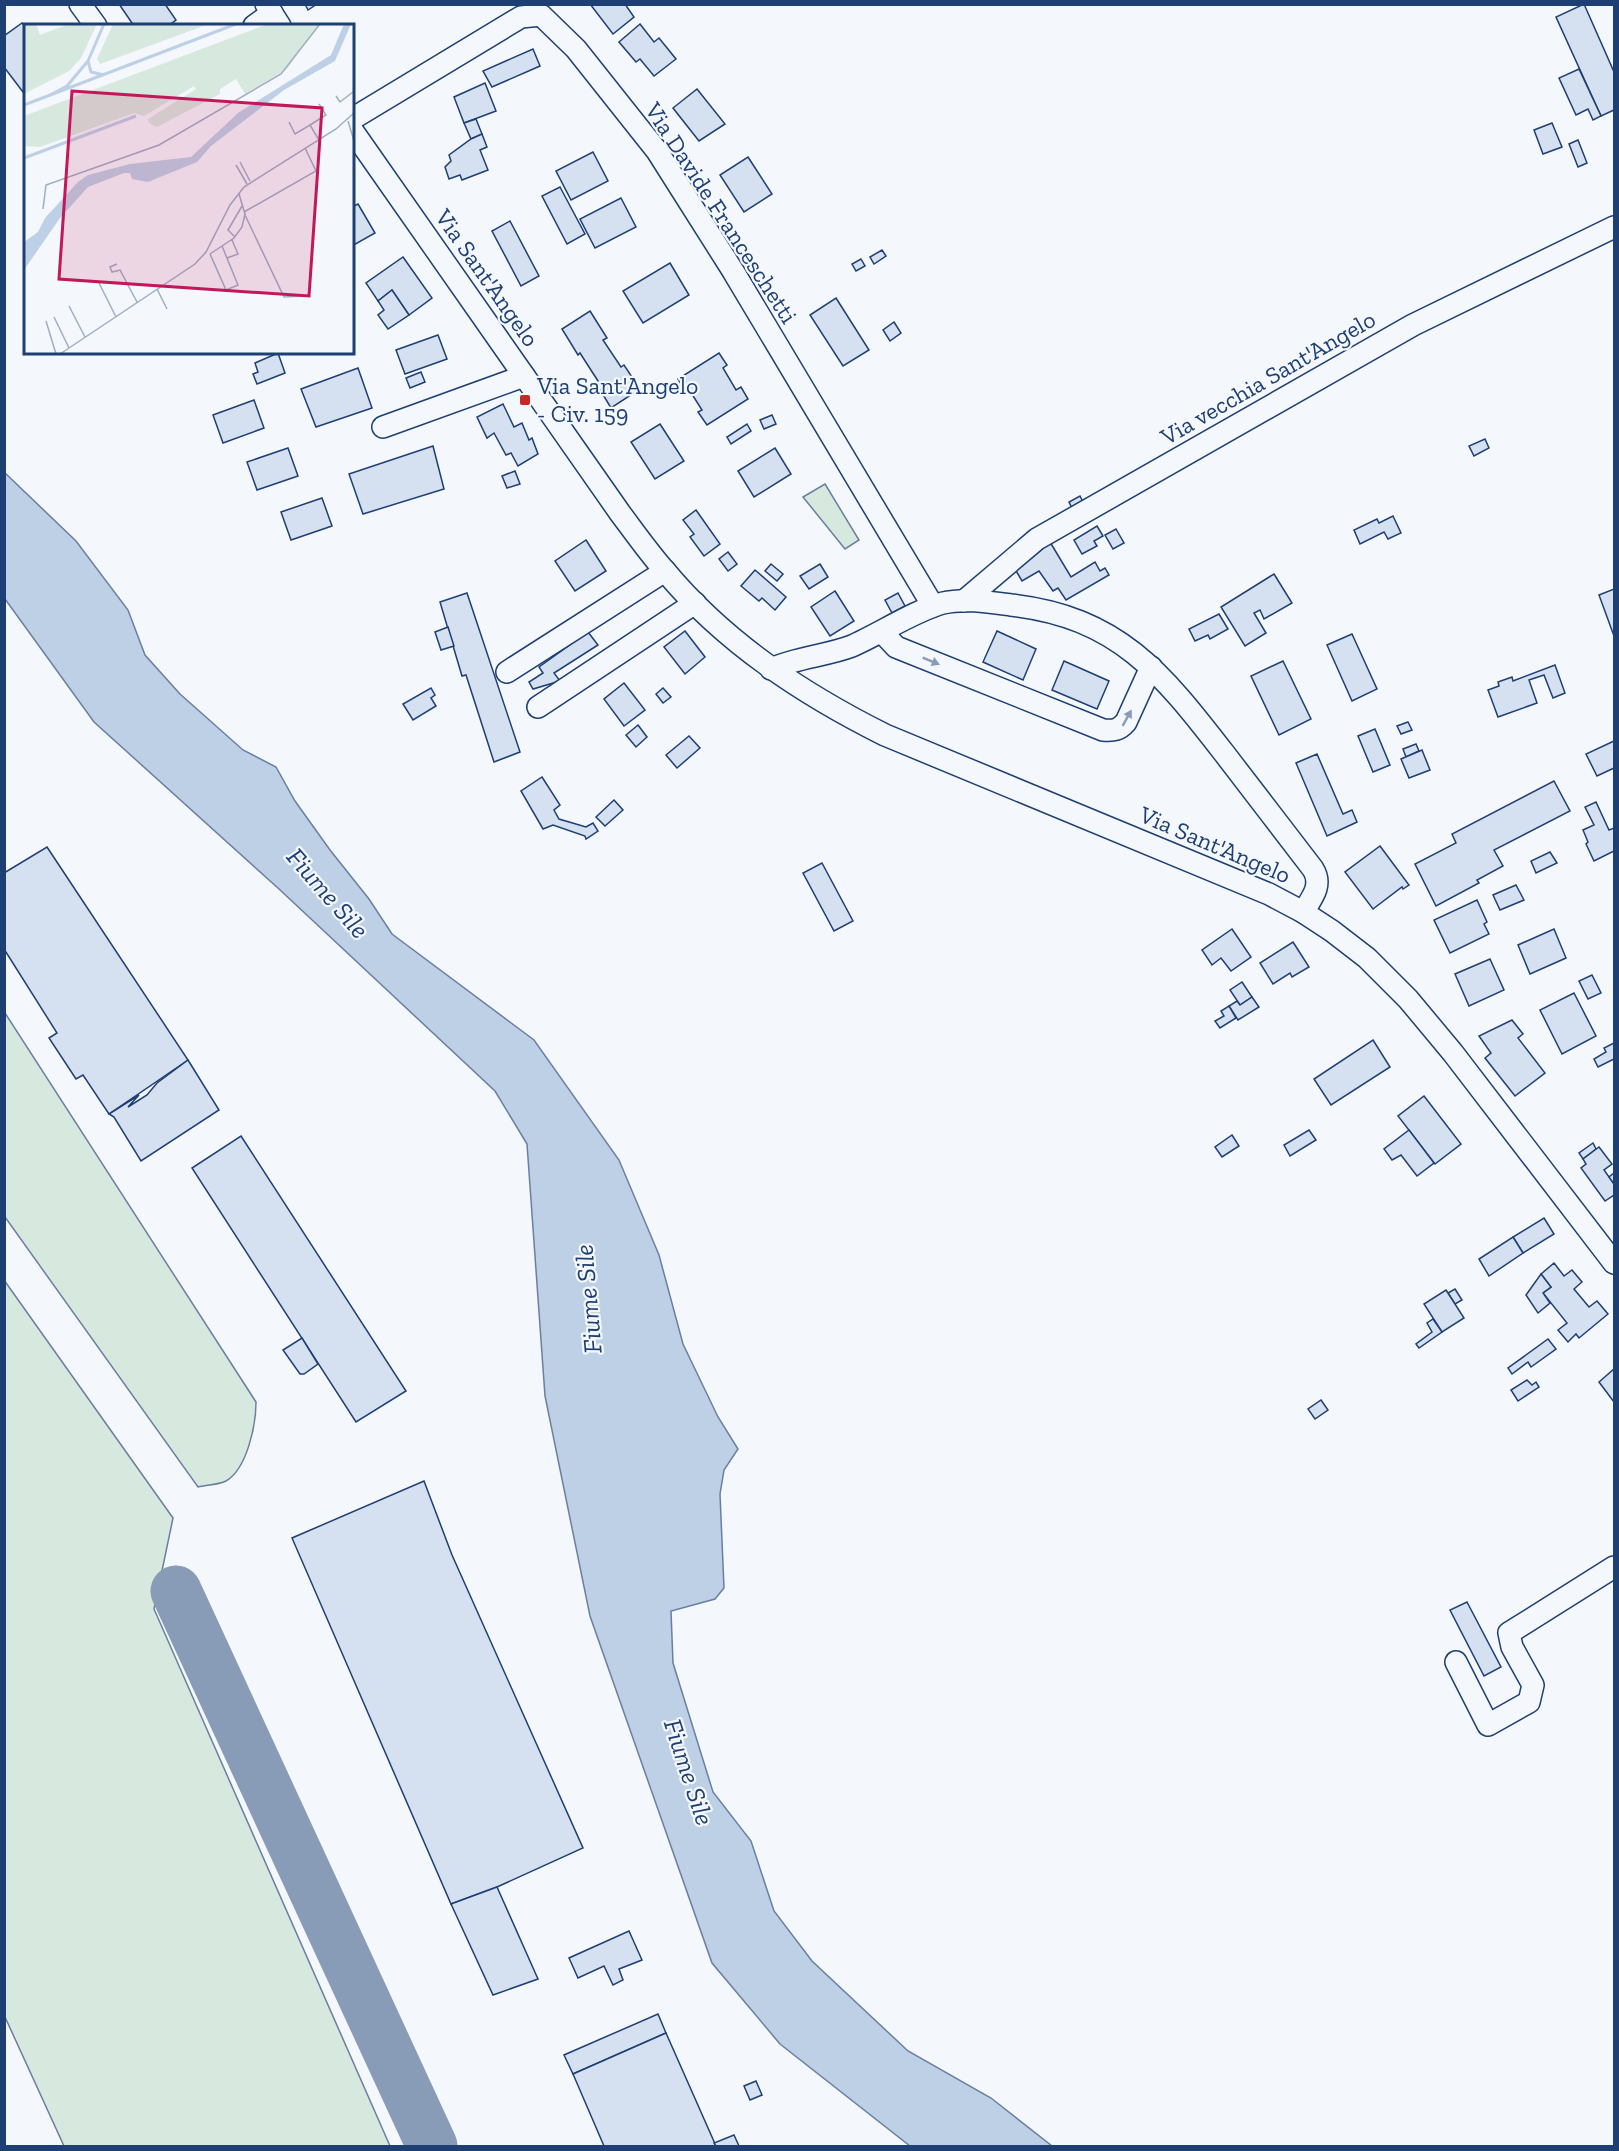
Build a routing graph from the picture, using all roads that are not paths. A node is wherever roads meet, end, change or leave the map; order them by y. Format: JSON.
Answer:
{"nodes":[{"id":1,"x":80,"y":4,"type":"edge"},
{"id":2,"x":273,"y":14,"type":"edge"},
{"id":3,"x":95,"y":24,"type":"edge"},
{"id":4,"x":257,"y":24,"type":"edge"},
{"id":5,"x":354,"y":118,"type":"edge"},
{"id":6,"x":354,"y":133,"type":"edge"},
{"id":7,"x":1614,"y":227,"type":"edge"},
{"id":8,"x":525,"y":376,"type":"junction"},
{"id":9,"x":383,"y":427,"type":"dead end"},
{"id":10,"x":665,"y":571,"type":"junction"},
{"id":11,"x":964,"y":601,"type":"junction"},
{"id":12,"x":695,"y":603,"type":"junction"},
{"id":13,"x":933,"y":606,"type":"junction"},
{"id":14,"x":882,"y":632,"type":"junction"},
{"id":15,"x":1151,"y":667,"type":"junction"},
{"id":16,"x":771,"y":669,"type":"junction"},
{"id":17,"x":507,"y":672,"type":"dead end"},
{"id":18,"x":538,"y":707,"type":"dead end"},
{"id":19,"x":1303,"y":912,"type":"junction"},
{"id":20,"x":1614,"y":1263,"type":"edge"},
{"id":21,"x":1614,"y":1567,"type":"edge"},
{"id":22,"x":1456,"y":1662,"type":"dead end"}],
"edges":[{"from":1,"to":3,"type":"street"},
{"from":2,"to":4,"type":"street"},
{"from":5,"to":13,"type":"street","name":"Via Davide Franceschetti"},
{"from":6,"to":8,"type":"street","name":"Via Sant'Angelo"},
{"from":7,"to":11,"type":"street","name":"Via vecchia Sant'Angelo"},
{"from":8,"to":9,"type":"street"},
{"from":8,"to":10,"type":"street","name":"Via Sant'Angelo"},
{"from":10,"to":12,"type":"street","name":"Via Sant'Angelo"},
{"from":10,"to":17,"type":"street"},
{"from":11,"to":13,"type":"street"},
{"from":11,"to":15,"type":"street"},
{"from":12,"to":16,"type":"street","name":"Via Sant'Angelo"},
{"from":12,"to":18,"type":"street"},
{"from":13,"to":14,"type":"street"},
{"from":14,"to":15,"type":"street","one_way":true},
{"from":14,"to":16,"type":"street"},
{"from":15,"to":19,"type":"street"},
{"from":16,"to":19,"type":"street","name":"Via Sant'Angelo"},
{"from":19,"to":20,"type":"street","name":"Via Sant'Angelo"},
{"from":21,"to":22,"type":"street"}]}
